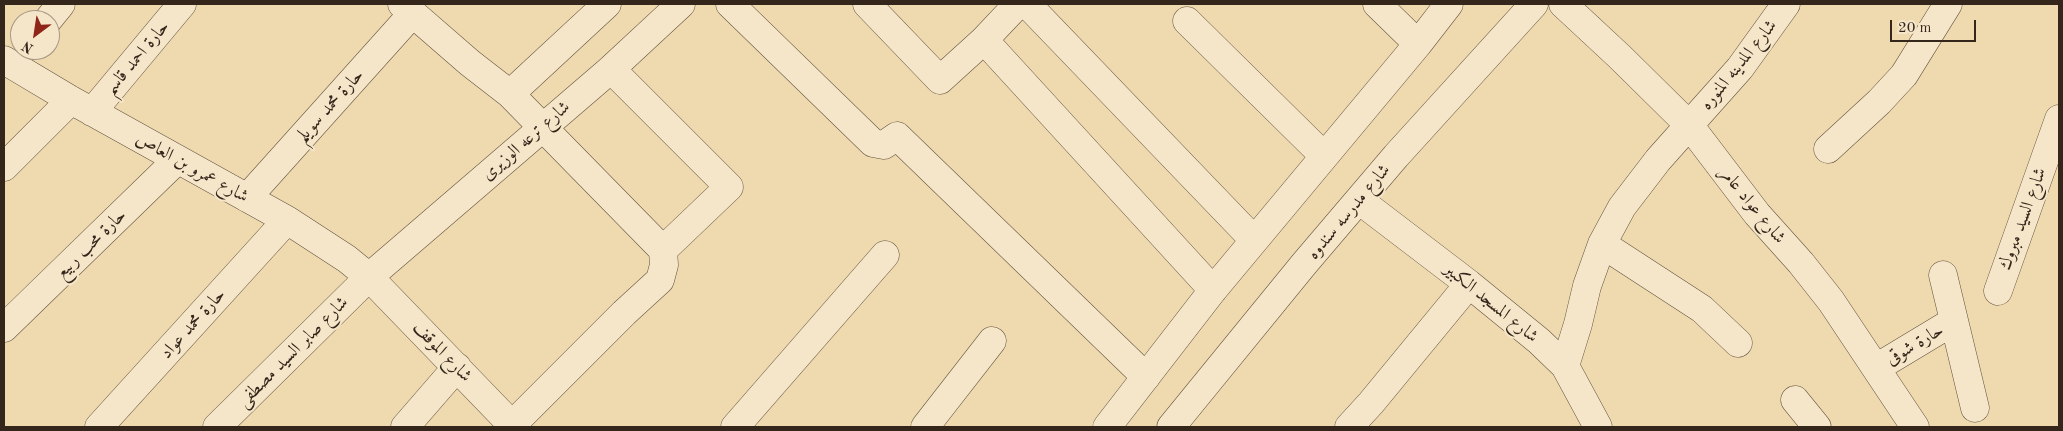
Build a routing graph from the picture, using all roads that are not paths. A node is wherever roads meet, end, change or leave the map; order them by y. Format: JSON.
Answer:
{"nodes":[{"id":1,"x":182,"y":4,"type":"edge"},
{"id":2,"x":607,"y":4,"type":"edge"},
{"id":3,"x":681,"y":4,"type":"edge"},
{"id":4,"x":730,"y":4,"type":"edge"},
{"id":5,"x":866,"y":4,"type":"edge"},
{"id":6,"x":1018,"y":4,"type":"edge"},
{"id":7,"x":1027,"y":4,"type":"edge"},
{"id":8,"x":1377,"y":4,"type":"edge"},
{"id":9,"x":1449,"y":4,"type":"edge"},
{"id":10,"x":1534,"y":4,"type":"edge"},
{"id":11,"x":1563,"y":4,"type":"edge"},
{"id":12,"x":1786,"y":4,"type":"edge"},
{"id":13,"x":1948,"y":4,"type":"edge"},
{"id":14,"x":408,"y":8,"type":"edge"},
{"id":15,"x":1187,"y":21,"type":"dead end"},
{"id":16,"x":984,"y":40,"type":"junction"},
{"id":17,"x":1418,"y":44,"type":"junction"},
{"id":18,"x":10,"y":62,"type":"edge"},
{"id":19,"x":611,"y":69,"type":"junction"},
{"id":20,"x":510,"y":94,"type":"junction"},
{"id":21,"x":81,"y":106,"type":"junction"},
{"id":22,"x":2059,"y":119,"type":"edge"},
{"id":23,"x":1690,"y":126,"type":"junction"},
{"id":24,"x":542,"y":127,"type":"junction"},
{"id":25,"x":1828,"y":149,"type":"dead end"},
{"id":26,"x":1324,"y":156,"type":"junction"},
{"id":27,"x":177,"y":160,"type":"junction"},
{"id":28,"x":4,"y":167,"type":"edge"},
{"id":29,"x":247,"y":198,"type":"junction"},
{"id":30,"x":1359,"y":200,"type":"junction"},
{"id":31,"x":287,"y":220,"type":"junction"},
{"id":32,"x":1254,"y":240,"type":"junction"},
{"id":33,"x":1602,"y":244,"type":"junction"},
{"id":34,"x":663,"y":250,"type":"junction"},
{"id":35,"x":885,"y":255,"type":"dead end"},
{"id":36,"x":1943,"y":275,"type":"dead end"},
{"id":37,"x":369,"y":277,"type":"junction"},
{"id":38,"x":1469,"y":284,"type":"junction"},
{"id":39,"x":1213,"y":290,"type":"junction"},
{"id":40,"x":1998,"y":291,"type":"dead end"},
{"id":41,"x":1954,"y":321,"type":"junction"},
{"id":42,"x":4,"y":328,"type":"edge"},
{"id":43,"x":992,"y":340,"type":"dead end"},
{"id":44,"x":1738,"y":343,"type":"dead end"},
{"id":45,"x":1565,"y":366,"type":"junction"},
{"id":46,"x":457,"y":367,"type":"junction"},
{"id":47,"x":1876,"y":368,"type":"junction"},
{"id":48,"x":1146,"y":377,"type":"junction"},
{"id":49,"x":1795,"y":400,"type":"dead end"},
{"id":50,"x":1975,"y":408,"type":"dead end"},
{"id":51,"x":513,"y":426,"type":"edge"},
{"id":52,"x":99,"y":427,"type":"edge"},
{"id":53,"x":217,"y":427,"type":"edge"},
{"id":54,"x":405,"y":427,"type":"edge"},
{"id":55,"x":735,"y":427,"type":"edge"},
{"id":56,"x":925,"y":427,"type":"edge"},
{"id":57,"x":1107,"y":427,"type":"edge"},
{"id":58,"x":1171,"y":427,"type":"edge"},
{"id":59,"x":1349,"y":427,"type":"edge"},
{"id":60,"x":1598,"y":427,"type":"edge"},
{"id":61,"x":1817,"y":427,"type":"edge"},
{"id":62,"x":1915,"y":427,"type":"edge"}],
"edges":[{"from":1,"to":21,"type":"street","name":"حارة احمد قاسم"},
{"from":2,"to":20,"type":"street"},
{"from":3,"to":19,"type":"street","name":"شارع ترعه الوزيرى"},
{"from":4,"to":48,"type":"street"},
{"from":5,"to":16,"type":"street"},
{"from":6,"to":16,"type":"street"},
{"from":7,"to":32,"type":"street"},
{"from":8,"to":17,"type":"street"},
{"from":9,"to":17,"type":"street"},
{"from":10,"to":30,"type":"street","name":"شارع مدرسه سندوه"},
{"from":11,"to":23,"type":"street","name":"شارع عواد عامر"},
{"from":12,"to":23,"type":"street","name":"شارع المدينه المنوره"},
{"from":13,"to":25,"type":"street"},
{"from":14,"to":20,"type":"street"},
{"from":14,"to":29,"type":"street","name":"حارة محمد سويلم"},
{"from":15,"to":26,"type":"street"},
{"from":16,"to":39,"type":"street"},
{"from":17,"to":26,"type":"street"},
{"from":18,"to":21,"type":"street","name":"شارع عمرو بن العاص"},
{"from":19,"to":24,"type":"street","name":"شارع ترعه الوزيرى"},
{"from":19,"to":34,"type":"street"},
{"from":20,"to":24,"type":"street"},
{"from":21,"to":27,"type":"street","name":"شارع عمرو بن العاص"},
{"from":21,"to":28,"type":"street","name":"حارة احمد قاسم"},
{"from":22,"to":40,"type":"street","name":"شارع السيد مبروك"},
{"from":23,"to":33,"type":"street","name":"شارع المدينه المنوره"},
{"from":23,"to":47,"type":"street","name":"شارع عواد عامر"},
{"from":24,"to":34,"type":"street"},
{"from":24,"to":37,"type":"street","name":"شارع ترعه الوزيرى"},
{"from":26,"to":32,"type":"street"},
{"from":27,"to":29,"type":"street","name":"شارع عمرو بن العاص"},
{"from":27,"to":42,"type":"street","name":"حارة محب ربيع"},
{"from":29,"to":31,"type":"street","name":"شارع عمرو بن العاص"},
{"from":30,"to":38,"type":"street","name":"شارع المسجد الكبير"},
{"from":30,"to":58,"type":"street","name":"شارع مدرسه سندوه"},
{"from":31,"to":37,"type":"street","name":"شارع عمرو بن العاص"},
{"from":31,"to":52,"type":"street","name":"حارة محمد عواد"},
{"from":32,"to":39,"type":"street"},
{"from":33,"to":44,"type":"street"},
{"from":33,"to":45,"type":"street","name":"شارع المدينه المنوره"},
{"from":34,"to":51,"type":"street"},
{"from":35,"to":55,"type":"street"},
{"from":36,"to":41,"type":"street","name":"حارة شوقى"},
{"from":37,"to":46,"type":"street","name":"شارع الموقف"},
{"from":37,"to":53,"type":"street","name":"شارع صابر السيد مصطفى"},
{"from":38,"to":45,"type":"street","name":"شارع المسجد الكبير"},
{"from":38,"to":59,"type":"street"},
{"from":39,"to":48,"type":"street"},
{"from":41,"to":47,"type":"street","name":"حارة شوقى"},
{"from":41,"to":50,"type":"street","name":"حارة شوقى"},
{"from":43,"to":56,"type":"street"},
{"from":45,"to":60,"type":"street","name":"شارع المسجد الكبير"},
{"from":46,"to":51,"type":"street","name":"شارع الموقف"},
{"from":46,"to":54,"type":"street"},
{"from":47,"to":62,"type":"street","name":"شارع عواد عامر"},
{"from":48,"to":57,"type":"street"},
{"from":49,"to":61,"type":"street"}]}
